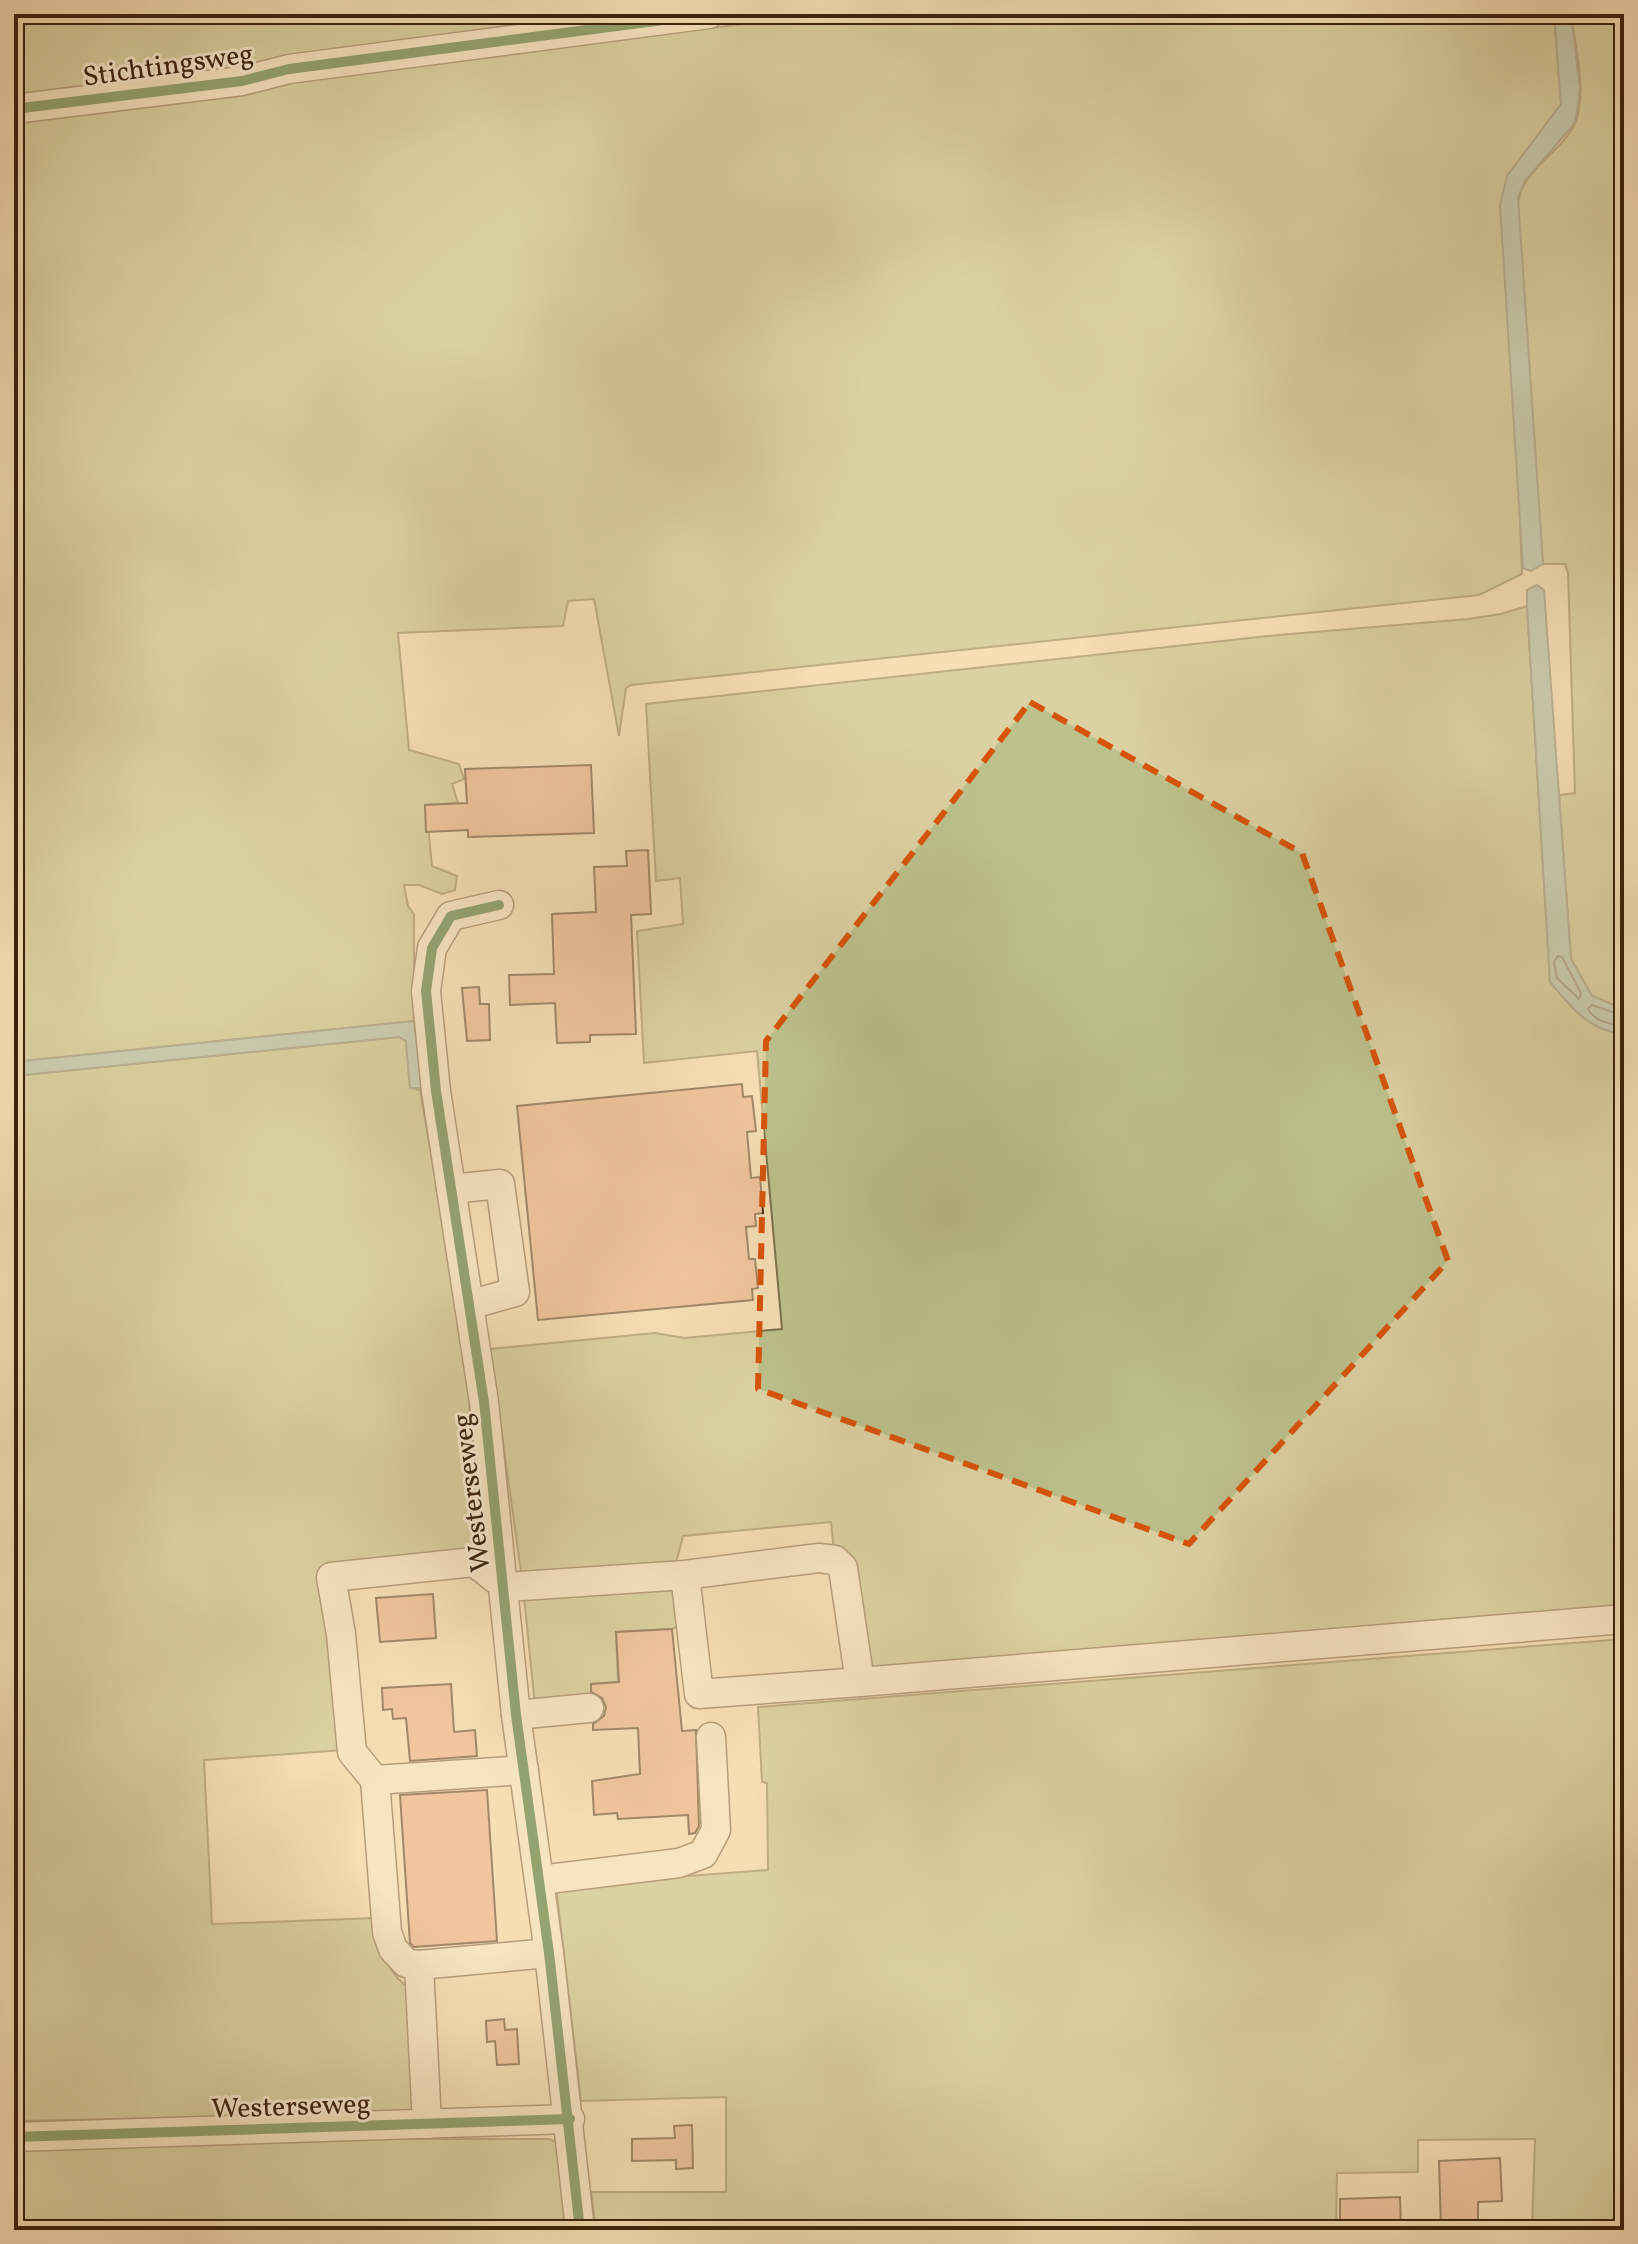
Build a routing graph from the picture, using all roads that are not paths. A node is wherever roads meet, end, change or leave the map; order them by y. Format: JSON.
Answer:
{"nodes":[{"id":1,"x":707,"y":14,"type":"edge"},
{"id":2,"x":14,"y":109,"type":"edge"},
{"id":3,"x":499,"y":905,"type":"dead end"},
{"id":4,"x":451,"y":1189,"type":"junction"},
{"id":5,"x":469,"y":1305,"type":"junction"},
{"id":6,"x":685,"y":1575,"type":"junction"},
{"id":7,"x":506,"y":1587,"type":"junction"},
{"id":8,"x":1624,"y":1619,"type":"edge"},
{"id":9,"x":860,"y":1682,"type":"junction"},
{"id":10,"x":589,"y":1708,"type":"dead end"},
{"id":11,"x":516,"y":1715,"type":"junction"},
{"id":12,"x":711,"y":1737,"type":"dead end"},
{"id":13,"x":524,"y":1770,"type":"junction"},
{"id":14,"x":375,"y":1780,"type":"junction"},
{"id":15,"x":540,"y":1880,"type":"junction"},
{"id":16,"x":549,"y":1953,"type":"junction"},
{"id":17,"x":419,"y":1965,"type":"junction"},
{"id":18,"x":570,"y":2119,"type":"junction"},
{"id":19,"x":427,"y":2124,"type":"junction"},
{"id":20,"x":14,"y":2137,"type":"edge"},
{"id":21,"x":580,"y":2230,"type":"edge"}],
"edges":[{"from":1,"to":2,"type":"street","name":"Stichtingsweg"},
{"from":3,"to":4,"type":"street","name":"Westerseweg"},
{"from":4,"to":5,"type":"street","name":"Westerseweg"},
{"from":4,"to":5,"type":"street"},
{"from":5,"to":7,"type":"street","name":"Westerseweg"},
{"from":6,"to":7,"type":"street"},
{"from":6,"to":9,"type":"street"},
{"from":6,"to":9,"type":"street"},
{"from":7,"to":11,"type":"street","name":"Westerseweg"},
{"from":7,"to":14,"type":"street"},
{"from":8,"to":9,"type":"street"},
{"from":10,"to":11,"type":"street"},
{"from":11,"to":13,"type":"street","name":"Westerseweg"},
{"from":12,"to":15,"type":"street"},
{"from":13,"to":14,"type":"street"},
{"from":13,"to":15,"type":"street","name":"Westerseweg"},
{"from":14,"to":17,"type":"street"},
{"from":15,"to":16,"type":"street","name":"Westerseweg"},
{"from":16,"to":17,"type":"street"},
{"from":16,"to":18,"type":"street","name":"Westerseweg"},
{"from":17,"to":19,"type":"street"},
{"from":18,"to":19,"type":"street","name":"Westerseweg"},
{"from":18,"to":21,"type":"street","name":"Westerseweg"},
{"from":19,"to":20,"type":"street","name":"Westerseweg"}]}
